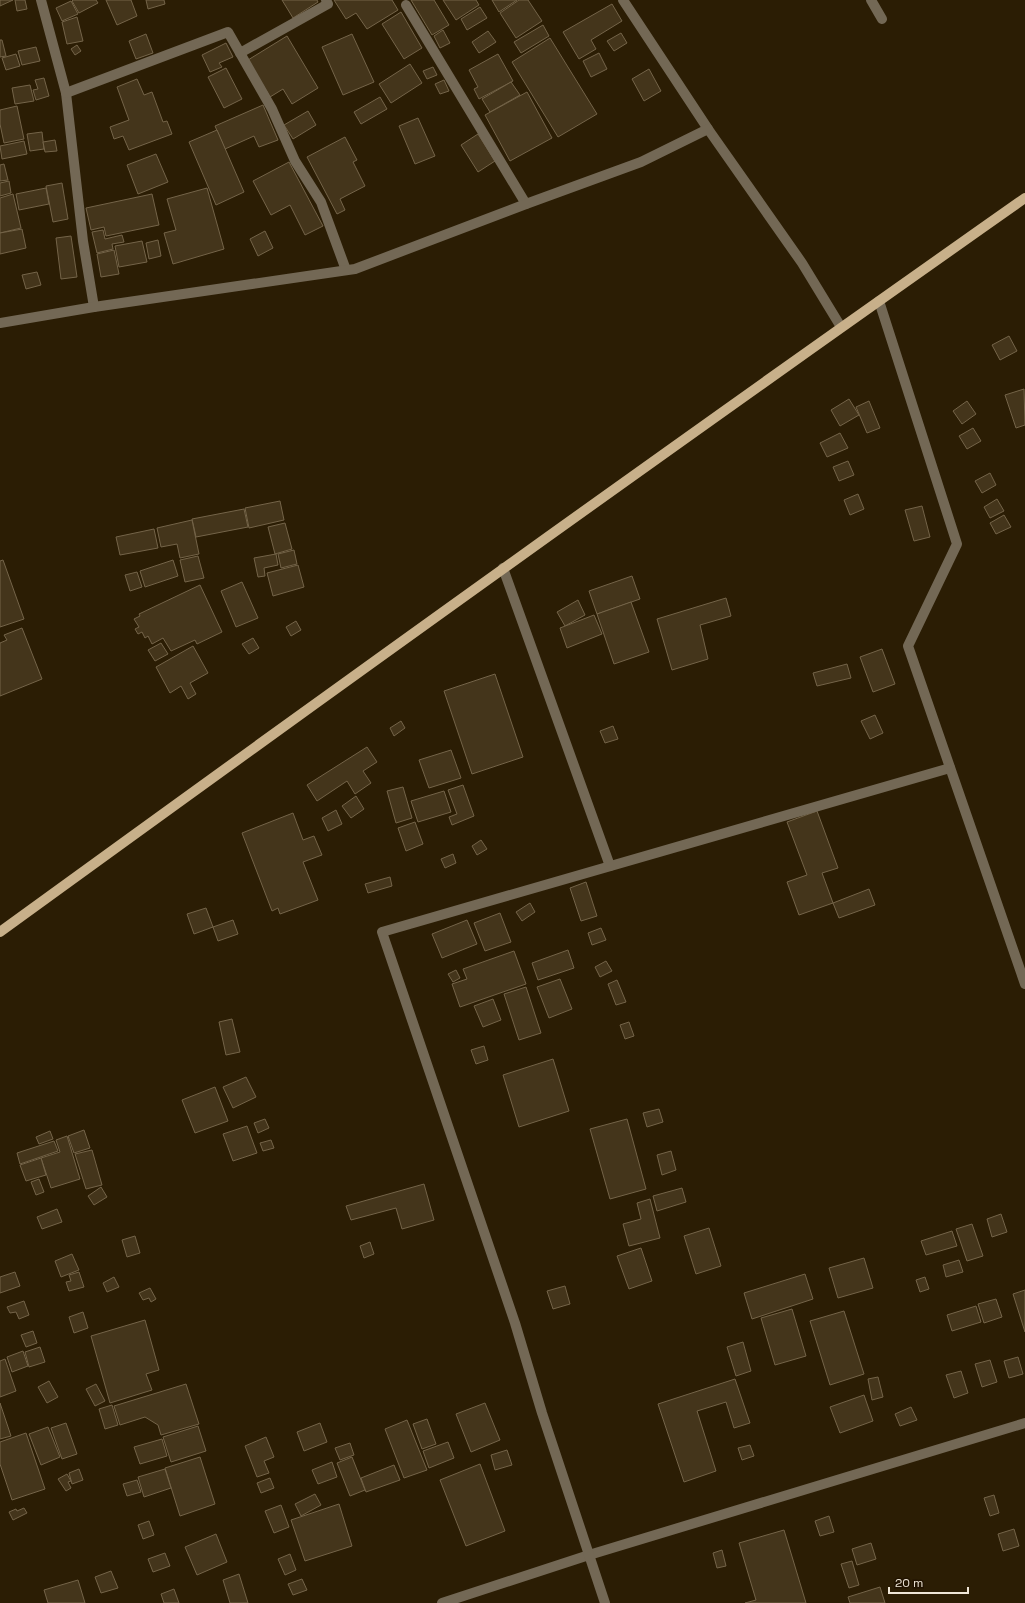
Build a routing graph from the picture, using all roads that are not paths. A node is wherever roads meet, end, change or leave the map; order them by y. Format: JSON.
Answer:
{"nodes":[{"id":1,"x":41,"y":0,"type":"edge"},
{"id":2,"x":326,"y":0,"type":"edge"},
{"id":3,"x":623,"y":0,"type":"edge"},
{"id":4,"x":871,"y":0,"type":"edge"},
{"id":5,"x":406,"y":5,"type":"dead end"},
{"id":6,"x":882,"y":19,"type":"dead end"},
{"id":7,"x":240,"y":53,"type":"junction"},
{"id":8,"x":66,"y":93,"type":"junction"},
{"id":9,"x":708,"y":129,"type":"junction"},
{"id":10,"x":1025,"y":198,"type":"edge"},
{"id":11,"x":526,"y":204,"type":"junction"},
{"id":12,"x":346,"y":270,"type":"junction"},
{"id":13,"x":879,"y":301,"type":"junction"},
{"id":14,"x":94,"y":307,"type":"junction"},
{"id":15,"x":0,"y":322,"type":"edge"},
{"id":16,"x":841,"y":328,"type":"junction"},
{"id":17,"x":503,"y":568,"type":"junction"},
{"id":18,"x":950,"y":768,"type":"junction"},
{"id":19,"x":610,"y":866,"type":"junction"},
{"id":20,"x":0,"y":932,"type":"edge"},
{"id":21,"x":1025,"y":984,"type":"edge"},
{"id":22,"x":1025,"y":1423,"type":"edge"},
{"id":23,"x":589,"y":1555,"type":"junction"},
{"id":24,"x":442,"y":1603,"type":"edge"},
{"id":25,"x":605,"y":1603,"type":"edge"}],
"edges":[{"from":1,"to":8,"type":"street"},
{"from":2,"to":7,"type":"street"},
{"from":3,"to":9,"type":"street"},
{"from":4,"to":6,"type":"street"},
{"from":5,"to":11,"type":"street"},
{"from":7,"to":8,"type":"street"},
{"from":7,"to":12,"type":"street"},
{"from":8,"to":14,"type":"street"},
{"from":9,"to":11,"type":"street"},
{"from":9,"to":16,"type":"street"},
{"from":10,"to":13,"type":"main road"},
{"from":11,"to":12,"type":"street"},
{"from":12,"to":14,"type":"street"},
{"from":13,"to":16,"type":"main road"},
{"from":13,"to":18,"type":"street"},
{"from":14,"to":15,"type":"street"},
{"from":16,"to":17,"type":"main road"},
{"from":17,"to":19,"type":"street"},
{"from":17,"to":20,"type":"main road"},
{"from":18,"to":19,"type":"street"},
{"from":18,"to":21,"type":"street"},
{"from":19,"to":23,"type":"street"},
{"from":22,"to":23,"type":"street"},
{"from":23,"to":24,"type":"street"},
{"from":23,"to":25,"type":"street"}]}
